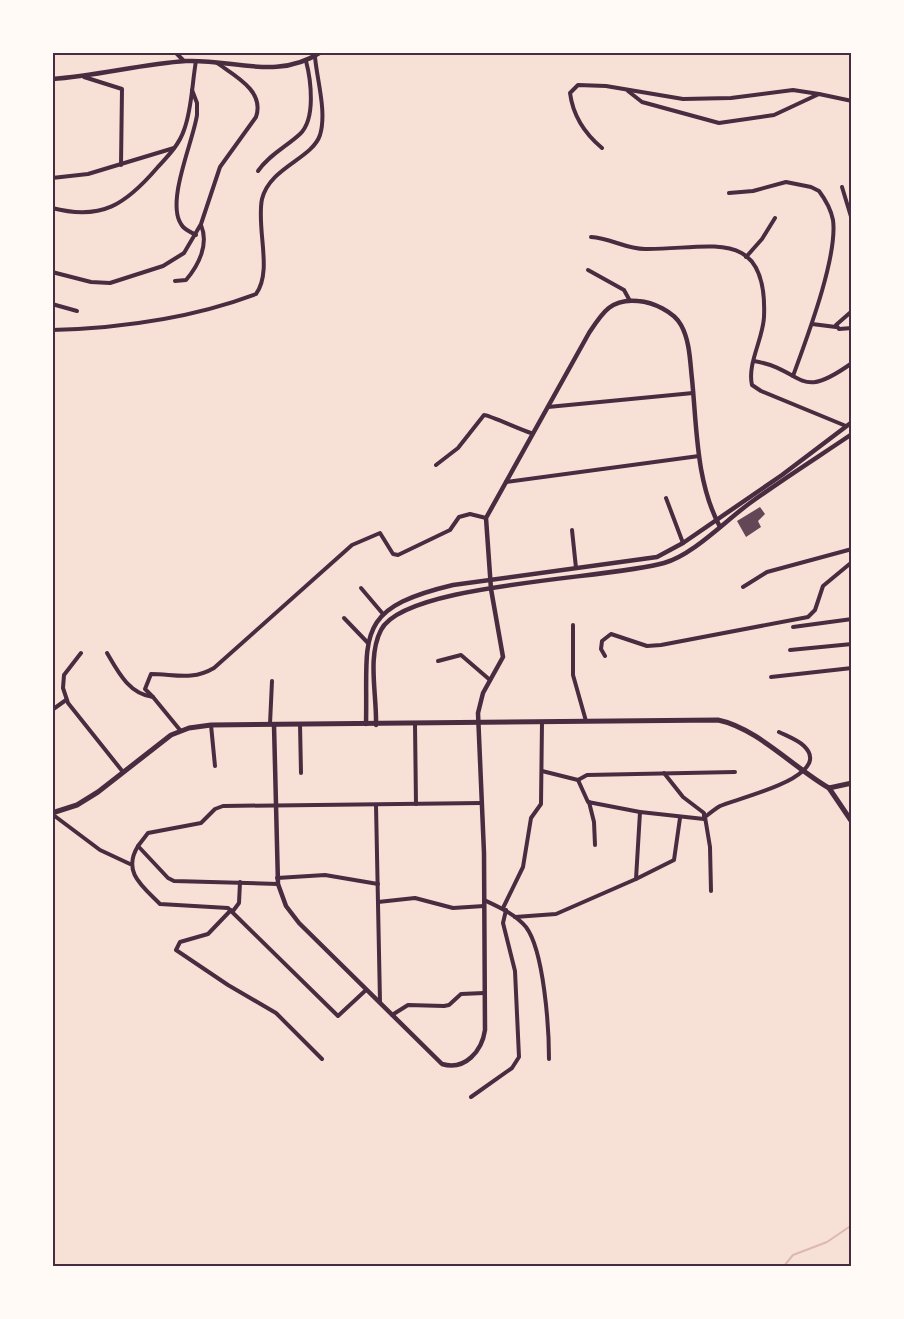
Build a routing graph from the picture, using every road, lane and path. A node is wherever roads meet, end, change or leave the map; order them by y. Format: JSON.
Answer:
{"nodes":[{"id":1,"x":175,"y":52,"type":"edge"},
{"id":2,"x":321,"y":52,"type":"edge"},
{"id":3,"x":315,"y":57,"type":"junction"},
{"id":4,"x":184,"y":61,"type":"junction"},
{"id":5,"x":196,"y":61,"type":"junction"},
{"id":6,"x":306,"y":61,"type":"junction"},
{"id":7,"x":216,"y":63,"type":"junction"},
{"id":8,"x":83,"y":77,"type":"junction"},
{"id":9,"x":52,"y":79,"type":"edge"},
{"id":10,"x":192,"y":89,"type":"junction"},
{"id":11,"x":626,"y":90,"type":"junction"},
{"id":12,"x":819,"y":94,"type":"junction"},
{"id":13,"x":852,"y":101,"type":"edge"},
{"id":14,"x":175,"y":147,"type":"junction"},
{"id":15,"x":602,"y":148,"type":"dead end"},
{"id":16,"x":121,"y":165,"type":"junction"},
{"id":17,"x":258,"y":171,"type":"dead end"},
{"id":18,"x":52,"y":178,"type":"edge"},
{"id":19,"x":842,"y":187,"type":"dead end"},
{"id":20,"x":729,"y":194,"type":"dead end"},
{"id":21,"x":52,"y":208,"type":"edge"},
{"id":22,"x":775,"y":218,"type":"dead end"},
{"id":23,"x":852,"y":220,"type":"edge"},
{"id":24,"x":201,"y":224,"type":"junction"},
{"id":25,"x":196,"y":235,"type":"junction"},
{"id":26,"x":591,"y":237,"type":"dead end"},
{"id":27,"x":746,"y":257,"type":"junction"},
{"id":28,"x":588,"y":270,"type":"dead end"},
{"id":29,"x":52,"y":272,"type":"edge"},
{"id":30,"x":175,"y":281,"type":"dead end"},
{"id":31,"x":630,"y":301,"type":"junction"},
{"id":32,"x":52,"y":304,"type":"edge"},
{"id":33,"x":76,"y":311,"type":"dead end"},
{"id":34,"x":852,"y":311,"type":"edge"},
{"id":35,"x":812,"y":324,"type":"junction"},
{"id":36,"x":836,"y":327,"type":"junction"},
{"id":37,"x":852,"y":328,"type":"edge"},
{"id":38,"x":52,"y":330,"type":"edge"},
{"id":39,"x":754,"y":362,"type":"junction"},
{"id":40,"x":852,"y":363,"type":"edge"},
{"id":41,"x":793,"y":376,"type":"junction"},
{"id":42,"x":693,"y":393,"type":"junction"},
{"id":43,"x":548,"y":407,"type":"junction"},
{"id":44,"x":852,"y":422,"type":"edge"},
{"id":45,"x":849,"y":427,"type":"edge"},
{"id":46,"x":531,"y":434,"type":"junction"},
{"id":47,"x":852,"y":434,"type":"edge"},
{"id":48,"x":699,"y":456,"type":"junction"},
{"id":49,"x":436,"y":465,"type":"dead end"},
{"id":50,"x":505,"y":482,"type":"junction"},
{"id":51,"x":666,"y":498,"type":"dead end"},
{"id":52,"x":486,"y":518,"type":"junction"},
{"id":53,"x":716,"y":520,"type":"junction"},
{"id":54,"x":720,"y":527,"type":"junction"},
{"id":55,"x":573,"y":530,"type":"dead end"},
{"id":56,"x":683,"y":543,"type":"junction"},
{"id":57,"x":852,"y":549,"type":"edge"},
{"id":58,"x":852,"y":562,"type":"edge"},
{"id":59,"x":576,"y":568,"type":"junction"},
{"id":60,"x":489,"y":579,"type":"junction"},
{"id":61,"x":742,"y":587,"type":"dead end"},
{"id":62,"x":360,"y":588,"type":"dead end"},
{"id":63,"x":490,"y":589,"type":"junction"},
{"id":64,"x":383,"y":614,"type":"junction"},
{"id":65,"x":344,"y":618,"type":"dead end"},
{"id":66,"x":852,"y":619,"type":"edge"},
{"id":67,"x":573,"y":625,"type":"dead end"},
{"id":68,"x":793,"y":627,"type":"dead end"},
{"id":69,"x":368,"y":643,"type":"junction"},
{"id":70,"x":852,"y":644,"type":"edge"},
{"id":71,"x":790,"y":650,"type":"dead end"},
{"id":72,"x":81,"y":653,"type":"dead end"},
{"id":73,"x":107,"y":653,"type":"dead end"},
{"id":74,"x":605,"y":656,"type":"dead end"},
{"id":75,"x":438,"y":661,"type":"dead end"},
{"id":76,"x":852,"y":668,"type":"edge"},
{"id":77,"x":771,"y":677,"type":"dead end"},
{"id":78,"x":490,"y":680,"type":"junction"},
{"id":79,"x":272,"y":681,"type":"dead end"},
{"id":80,"x":153,"y":697,"type":"junction"},
{"id":81,"x":66,"y":700,"type":"junction"},
{"id":82,"x":52,"y":710,"type":"edge"},
{"id":83,"x":542,"y":721,"type":"junction"},
{"id":84,"x":586,"y":721,"type":"junction"},
{"id":85,"x":478,"y":723,"type":"junction"},
{"id":86,"x":272,"y":724,"type":"junction"},
{"id":87,"x":300,"y":724,"type":"junction"},
{"id":88,"x":366,"y":724,"type":"junction"},
{"id":89,"x":376,"y":724,"type":"junction"},
{"id":90,"x":415,"y":724,"type":"junction"},
{"id":91,"x":211,"y":725,"type":"junction"},
{"id":92,"x":180,"y":730,"type":"junction"},
{"id":93,"x":779,"y":732,"type":"dead end"},
{"id":94,"x":215,"y":766,"type":"dead end"},
{"id":95,"x":542,"y":771,"type":"junction"},
{"id":96,"x":123,"y":772,"type":"junction"},
{"id":97,"x":735,"y":772,"type":"dead end"},
{"id":98,"x":802,"y":772,"type":"junction"},
{"id":99,"x":301,"y":773,"type":"dead end"},
{"id":100,"x":664,"y":773,"type":"junction"},
{"id":101,"x":579,"y":780,"type":"junction"},
{"id":102,"x":852,"y":783,"type":"edge"},
{"id":103,"x":829,"y":788,"type":"junction"},
{"id":104,"x":588,"y":802,"type":"junction"},
{"id":105,"x":483,"y":803,"type":"junction"},
{"id":106,"x":416,"y":804,"type":"junction"},
{"id":107,"x":275,"y":805,"type":"junction"},
{"id":108,"x":376,"y":805,"type":"junction"},
{"id":109,"x":640,"y":812,"type":"junction"},
{"id":110,"x":52,"y":813,"type":"edge"},
{"id":111,"x":705,"y":817,"type":"junction"},
{"id":112,"x":680,"y":818,"type":"junction"},
{"id":113,"x":852,"y":822,"type":"edge"},
{"id":114,"x":595,"y":845,"type":"dead end"},
{"id":115,"x":138,"y":846,"type":"junction"},
{"id":116,"x":130,"y":864,"type":"junction"},
{"id":117,"x":636,"y":879,"type":"junction"},
{"id":118,"x":278,"y":881,"type":"junction"},
{"id":119,"x":240,"y":882,"type":"junction"},
{"id":120,"x":378,"y":884,"type":"junction"},
{"id":121,"x":711,"y":891,"type":"dead end"},
{"id":122,"x":378,"y":902,"type":"junction"},
{"id":123,"x":484,"y":903,"type":"junction"},
{"id":124,"x":504,"y":909,"type":"junction"},
{"id":125,"x":232,"y":911,"type":"junction"},
{"id":126,"x":515,"y":917,"type":"junction"},
{"id":127,"x":366,"y":990,"type":"junction"},
{"id":128,"x":484,"y":993,"type":"junction"},
{"id":129,"x":380,"y":1005,"type":"junction"},
{"id":130,"x":391,"y":1016,"type":"junction"},
{"id":131,"x":322,"y":1059,"type":"dead end"},
{"id":132,"x":549,"y":1059,"type":"dead end"},
{"id":133,"x":471,"y":1097,"type":"dead end"}],
"edges":[{"from":1,"to":4,"type":"street"},
{"from":2,"to":3,"type":"street"},
{"from":3,"to":6,"type":"street"},
{"from":3,"to":38,"type":"street"},
{"from":4,"to":5,"type":"street"},
{"from":4,"to":8,"type":"street"},
{"from":5,"to":7,"type":"street"},
{"from":5,"to":10,"type":"street"},
{"from":6,"to":7,"type":"street"},
{"from":6,"to":17,"type":"street"},
{"from":7,"to":24,"type":"street"},
{"from":8,"to":9,"type":"street"},
{"from":8,"to":16,"type":"street"},
{"from":10,"to":14,"type":"street"},
{"from":10,"to":25,"type":"street"},
{"from":11,"to":12,"type":"street"},
{"from":11,"to":12,"type":"street"},
{"from":11,"to":15,"type":"street"},
{"from":12,"to":13,"type":"street"},
{"from":14,"to":16,"type":"street"},
{"from":14,"to":21,"type":"street"},
{"from":16,"to":18,"type":"street"},
{"from":19,"to":23,"type":"street"},
{"from":20,"to":35,"type":"street"},
{"from":22,"to":27,"type":"street"},
{"from":24,"to":25,"type":"street"},
{"from":24,"to":30,"type":"street"},
{"from":25,"to":29,"type":"street"},
{"from":26,"to":27,"type":"street"},
{"from":27,"to":39,"type":"street"},
{"from":28,"to":31,"type":"street"},
{"from":31,"to":42,"type":"street"},
{"from":31,"to":43,"type":"street"},
{"from":32,"to":33,"type":"street"},
{"from":34,"to":36,"type":"street"},
{"from":35,"to":36,"type":"street"},
{"from":35,"to":41,"type":"street"},
{"from":36,"to":37,"type":"street"},
{"from":39,"to":41,"type":"street"},
{"from":39,"to":45,"type":"street"},
{"from":40,"to":41,"type":"street"},
{"from":42,"to":43,"type":"street"},
{"from":42,"to":48,"type":"street"},
{"from":43,"to":46,"type":"street"},
{"from":44,"to":45,"type":"street"},
{"from":45,"to":53,"type":"street"},
{"from":46,"to":49,"type":"street"},
{"from":46,"to":50,"type":"street"},
{"from":47,"to":54,"type":"street"},
{"from":48,"to":50,"type":"street"},
{"from":48,"to":53,"type":"street"},
{"from":50,"to":52,"type":"street"},
{"from":51,"to":56,"type":"street"},
{"from":52,"to":60,"type":"street"},
{"from":52,"to":80,"type":"street"},
{"from":53,"to":54,"type":"street"},
{"from":53,"to":56,"type":"street"},
{"from":54,"to":63,"type":"street"},
{"from":55,"to":59,"type":"street"},
{"from":56,"to":59,"type":"street"},
{"from":57,"to":61,"type":"street"},
{"from":58,"to":74,"type":"street"},
{"from":59,"to":60,"type":"street"},
{"from":60,"to":63,"type":"street"},
{"from":60,"to":64,"type":"street"},
{"from":62,"to":64,"type":"street"},
{"from":63,"to":78,"type":"street"},
{"from":63,"to":89,"type":"street"},
{"from":64,"to":69,"type":"street"},
{"from":65,"to":69,"type":"street"},
{"from":66,"to":68,"type":"street"},
{"from":67,"to":84,"type":"street"},
{"from":69,"to":88,"type":"street"},
{"from":70,"to":71,"type":"street"},
{"from":72,"to":81,"type":"street"},
{"from":73,"to":80,"type":"street"},
{"from":75,"to":78,"type":"street"},
{"from":76,"to":77,"type":"street"},
{"from":78,"to":85,"type":"street"},
{"from":79,"to":86,"type":"street"},
{"from":80,"to":92,"type":"street"},
{"from":81,"to":82,"type":"street"},
{"from":81,"to":96,"type":"street"},
{"from":83,"to":84,"type":"main road"},
{"from":83,"to":85,"type":"main road"},
{"from":83,"to":95,"type":"street"},
{"from":84,"to":98,"type":"main road"},
{"from":85,"to":90,"type":"main road"},
{"from":85,"to":105,"type":"street"},
{"from":86,"to":87,"type":"main road"},
{"from":86,"to":91,"type":"main road"},
{"from":86,"to":107,"type":"street"},
{"from":87,"to":88,"type":"main road"},
{"from":87,"to":99,"type":"street"},
{"from":88,"to":89,"type":"main road"},
{"from":89,"to":90,"type":"main road"},
{"from":90,"to":106,"type":"street"},
{"from":91,"to":92,"type":"main road"},
{"from":91,"to":94,"type":"street"},
{"from":92,"to":96,"type":"main road"},
{"from":93,"to":98,"type":"street"},
{"from":95,"to":101,"type":"street"},
{"from":95,"to":124,"type":"street"},
{"from":96,"to":110,"type":"main road"},
{"from":97,"to":100,"type":"street"},
{"from":98,"to":103,"type":"main road"},
{"from":98,"to":111,"type":"street"},
{"from":100,"to":101,"type":"street"},
{"from":100,"to":111,"type":"street"},
{"from":101,"to":104,"type":"street"},
{"from":102,"to":103,"type":"main road"},
{"from":103,"to":113,"type":"main road"},
{"from":104,"to":109,"type":"street"},
{"from":104,"to":114,"type":"street"},
{"from":105,"to":106,"type":"street"},
{"from":105,"to":123,"type":"street"},
{"from":106,"to":108,"type":"street"},
{"from":107,"to":108,"type":"street"},
{"from":107,"to":115,"type":"street"},
{"from":107,"to":118,"type":"street"},
{"from":108,"to":120,"type":"street"},
{"from":109,"to":112,"type":"street"},
{"from":109,"to":117,"type":"street"},
{"from":110,"to":116,"type":"street"},
{"from":111,"to":112,"type":"street"},
{"from":111,"to":121,"type":"street"},
{"from":112,"to":117,"type":"street"},
{"from":115,"to":116,"type":"street"},
{"from":115,"to":119,"type":"street"},
{"from":116,"to":125,"type":"street"},
{"from":117,"to":126,"type":"street"},
{"from":118,"to":119,"type":"street"},
{"from":118,"to":120,"type":"street"},
{"from":118,"to":127,"type":"street"},
{"from":119,"to":125,"type":"street"},
{"from":120,"to":122,"type":"street"},
{"from":122,"to":123,"type":"street"},
{"from":122,"to":129,"type":"street"},
{"from":123,"to":124,"type":"street"},
{"from":123,"to":128,"type":"street"},
{"from":124,"to":126,"type":"street"},
{"from":124,"to":133,"type":"street"},
{"from":125,"to":127,"type":"street"},
{"from":125,"to":131,"type":"street"},
{"from":126,"to":132,"type":"street"},
{"from":127,"to":129,"type":"street"},
{"from":128,"to":130,"type":"street"},
{"from":128,"to":130,"type":"street"},
{"from":129,"to":130,"type":"street"}]}
